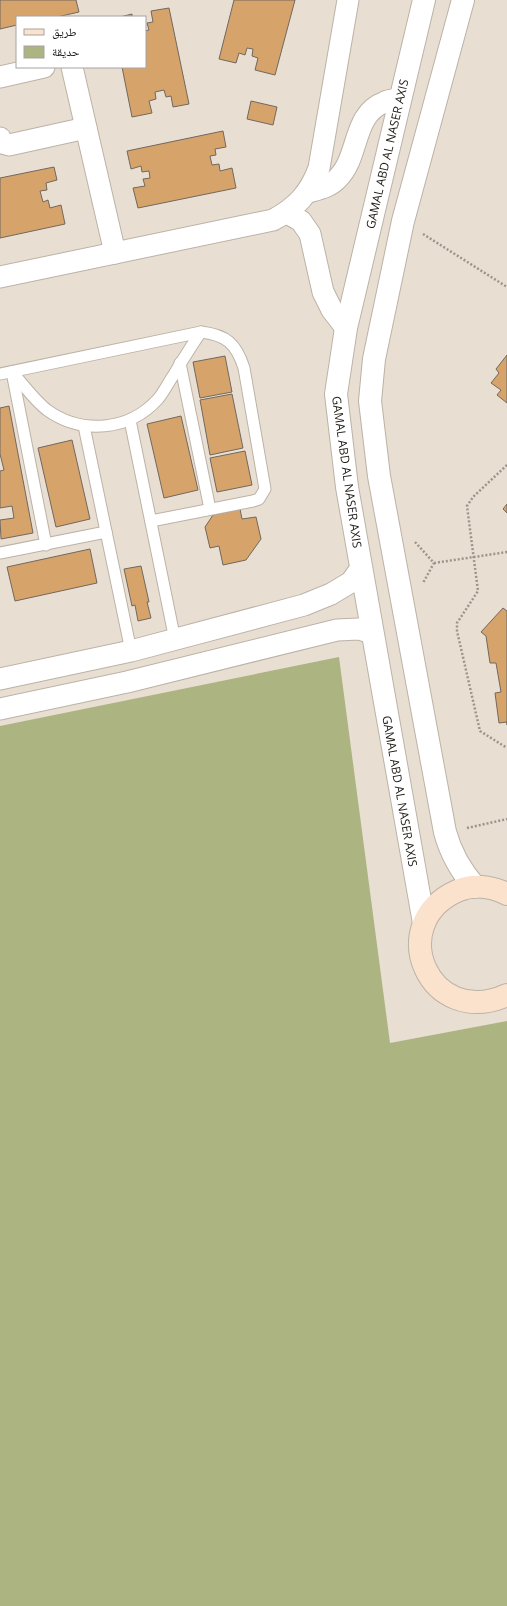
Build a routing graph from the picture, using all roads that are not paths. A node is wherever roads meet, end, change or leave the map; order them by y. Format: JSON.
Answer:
{"nodes":[{"id":1,"x":348,"y":0,"type":"edge"},
{"id":2,"x":424,"y":0,"type":"edge"},
{"id":3,"x":463,"y":0,"type":"edge"},
{"id":4,"x":40,"y":68,"type":"edge"},
{"id":5,"x":72,"y":68,"type":"edge"},
{"id":6,"x":0,"y":77,"type":"edge"},
{"id":7,"x":400,"y":99,"type":"junction"},
{"id":8,"x":86,"y":128,"type":"junction"},
{"id":9,"x":0,"y":138,"type":"edge"},
{"id":10,"x":308,"y":192,"type":"junction"},
{"id":11,"x":287,"y":213,"type":"junction"},
{"id":12,"x":115,"y":253,"type":"junction"},
{"id":13,"x":0,"y":277,"type":"edge"},
{"id":14,"x":346,"y":328,"type":"junction"},
{"id":15,"x":200,"y":332,"type":"junction"},
{"id":16,"x":180,"y":363,"type":"junction"},
{"id":17,"x":12,"y":372,"type":"junction"},
{"id":18,"x":0,"y":374,"type":"edge"},
{"id":19,"x":130,"y":420,"type":"junction"},
{"id":20,"x":84,"y":426,"type":"junction"},
{"id":21,"x":210,"y":509,"type":"junction"},
{"id":22,"x":151,"y":521,"type":"junction"},
{"id":23,"x":106,"y":532,"type":"junction"},
{"id":24,"x":46,"y":545,"type":"junction"},
{"id":25,"x":0,"y":553,"type":"edge"},
{"id":26,"x":361,"y":568,"type":"junction"},
{"id":27,"x":372,"y":633,"type":"junction"},
{"id":28,"x":175,"y":640,"type":"junction"},
{"id":29,"x":131,"y":651,"type":"junction"},
{"id":30,"x":0,"y":679,"type":"edge"},
{"id":31,"x":0,"y":709,"type":"edge"},
{"id":32,"x":474,"y":887,"type":"junction"},
{"id":33,"x":507,"y":894,"type":"edge"},
{"id":34,"x":424,"y":923,"type":"junction"},
{"id":35,"x":507,"y":996,"type":"edge"}],
"edges":[{"from":1,"to":10,"type":"street"},
{"from":2,"to":7,"type":"street","name":"GAMAL ABD AL NASER AXIS"},
{"from":3,"to":32,"type":"street"},
{"from":4,"to":6,"type":"street"},
{"from":5,"to":8,"type":"street"},
{"from":7,"to":10,"type":"street"},
{"from":7,"to":14,"type":"street","name":"GAMAL ABD AL NASER AXIS"},
{"from":8,"to":9,"type":"street"},
{"from":8,"to":12,"type":"street"},
{"from":10,"to":11,"type":"street"},
{"from":11,"to":12,"type":"street"},
{"from":11,"to":14,"type":"street"},
{"from":12,"to":13,"type":"street"},
{"from":14,"to":26,"type":"street","name":"GAMAL ABD AL NASER AXIS"},
{"from":15,"to":16,"type":"lane"},
{"from":15,"to":17,"type":"lane"},
{"from":15,"to":21,"type":"lane"},
{"from":16,"to":19,"type":"lane"},
{"from":16,"to":21,"type":"lane"},
{"from":17,"to":18,"type":"lane"},
{"from":17,"to":20,"type":"lane"},
{"from":17,"to":24,"type":"lane"},
{"from":19,"to":20,"type":"lane"},
{"from":19,"to":22,"type":"lane"},
{"from":20,"to":23,"type":"lane"},
{"from":21,"to":22,"type":"lane"},
{"from":22,"to":28,"type":"lane"},
{"from":23,"to":24,"type":"lane"},
{"from":23,"to":29,"type":"lane"},
{"from":24,"to":25,"type":"lane"},
{"from":26,"to":27,"type":"street","name":"GAMAL ABD AL NASER AXIS"},
{"from":26,"to":28,"type":"street"},
{"from":27,"to":31,"type":"street"},
{"from":27,"to":34,"type":"street","name":"GAMAL ABD AL NASER AXIS"},
{"from":28,"to":29,"type":"street"},
{"from":29,"to":30,"type":"street"},
{"from":32,"to":33,"type":"main road"},
{"from":32,"to":34,"type":"main road"},
{"from":34,"to":35,"type":"main road"}]}
